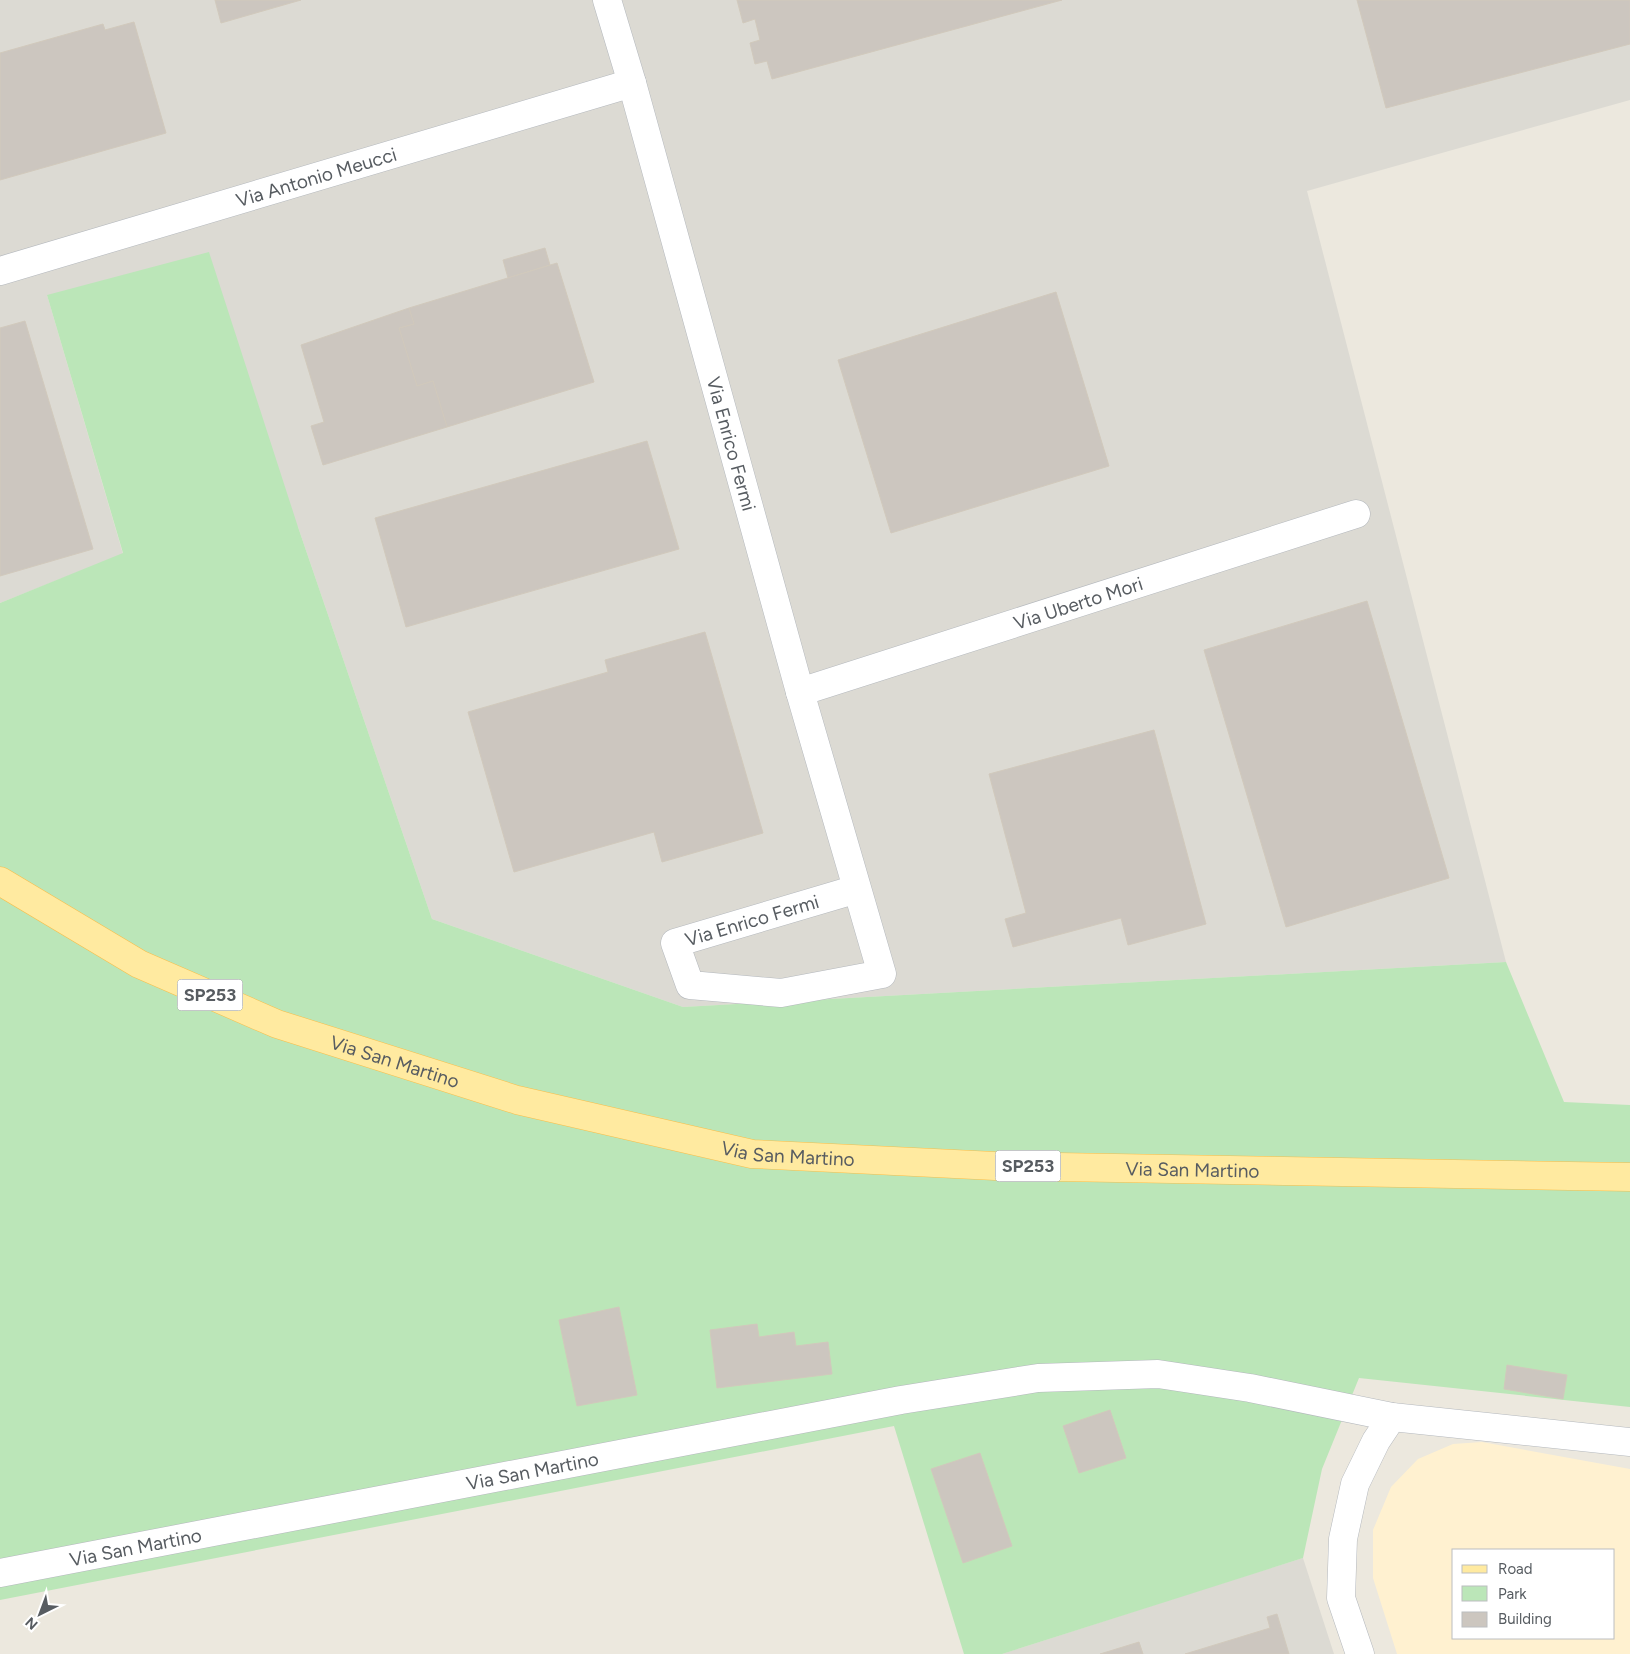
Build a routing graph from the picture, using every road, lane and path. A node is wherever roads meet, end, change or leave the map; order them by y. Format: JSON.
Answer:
{"nodes":[{"id":1,"x":607,"y":0,"type":"edge"},
{"id":2,"x":632,"y":83,"type":"junction"},
{"id":3,"x":0,"y":271,"type":"edge"},
{"id":4,"x":1356,"y":514,"type":"dead end"},
{"id":5,"x":800,"y":692,"type":"junction"},
{"id":6,"x":0,"y":881,"type":"edge"},
{"id":7,"x":857,"y":889,"type":"junction"},
{"id":8,"x":1630,"y":1177,"type":"edge"},
{"id":9,"x":1392,"y":1417,"type":"junction"},
{"id":10,"x":1630,"y":1442,"type":"edge"},
{"id":11,"x":0,"y":1573,"type":"edge"},
{"id":12,"x":1360,"y":1654,"type":"edge"}],
"edges":[{"from":1,"to":2,"type":"street","name":"Via Enrico Fermi"},
{"from":2,"to":3,"type":"street","name":"Via Antonio Meucci"},
{"from":2,"to":5,"type":"street","name":"Via Enrico Fermi"},
{"from":4,"to":5,"type":"street","name":"Via Uberto Mori"},
{"from":5,"to":7,"type":"street","name":"Via Enrico Fermi"},
{"from":6,"to":8,"type":"main road","name":"Via San Martino","number":"SP253"},
{"from":7,"to":7,"type":"street","name":"Via Enrico Fermi"},
{"from":9,"to":10,"type":"street","name":"Via San Martino"},
{"from":9,"to":11,"type":"street","name":"Via San Martino"},
{"from":9,"to":12,"type":"street"}]}
